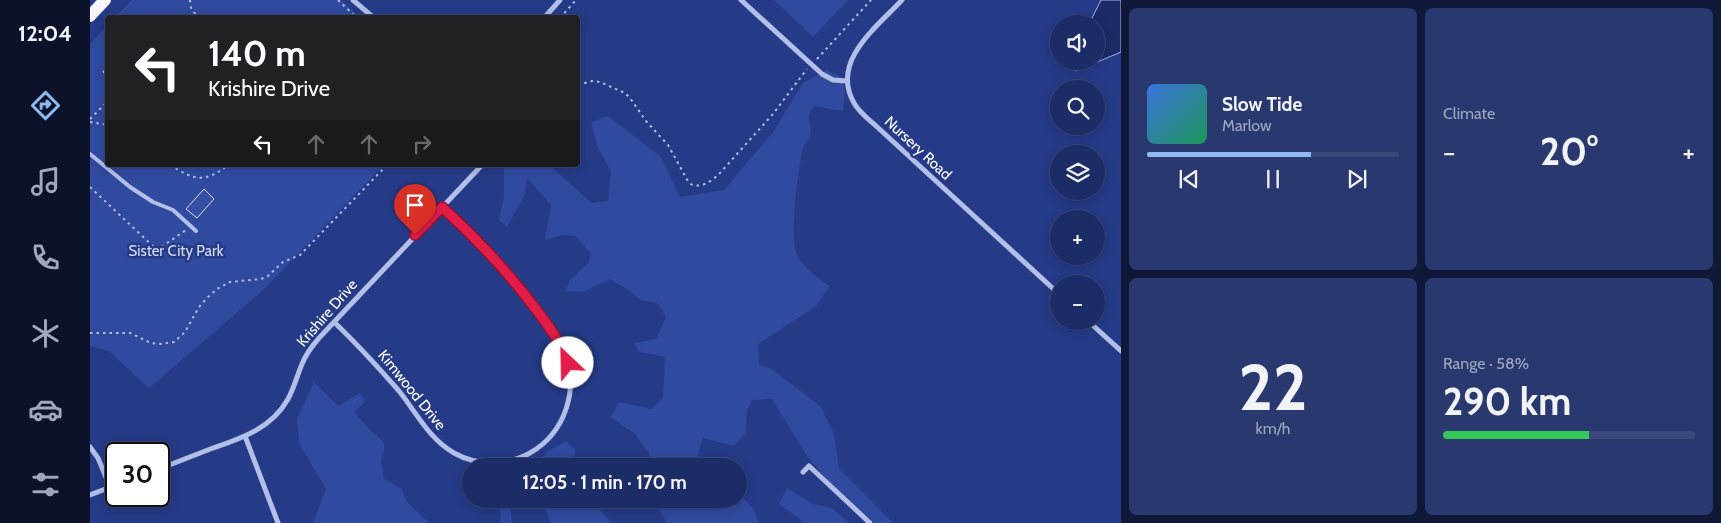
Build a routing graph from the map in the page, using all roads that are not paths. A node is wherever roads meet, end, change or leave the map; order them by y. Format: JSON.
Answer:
{"nodes":[{"id":1,"x":105,"y":0,"type":"edge"},
{"id":2,"x":353,"y":0,"type":"edge"},
{"id":3,"x":560,"y":0,"type":"edge"},
{"id":4,"x":742,"y":0,"type":"edge"},
{"id":5,"x":902,"y":0,"type":"edge"},
{"id":6,"x":370,"y":15,"type":"edge"},
{"id":7,"x":547,"y":15,"type":"edge"},
{"id":8,"x":90,"y":16,"type":"edge"},
{"id":9,"x":847,"y":81,"type":"junction"},
{"id":10,"x":90,"y":154,"type":"edge"},
{"id":11,"x":105,"y":166,"type":"edge"},
{"id":12,"x":106,"y":167,"type":"edge"},
{"id":13,"x":480,"y":167,"type":"edge"},
{"id":14,"x":442,"y":207,"type":"junction"},
{"id":15,"x":196,"y":231,"type":"dead end"},
{"id":16,"x":1050,"y":286,"type":"edge"},
{"id":17,"x":334,"y":322,"type":"junction"},
{"id":18,"x":1098,"y":330,"type":"edge"},
{"id":19,"x":1121,"y":351,"type":"edge"},
{"id":20,"x":245,"y":436,"type":"junction"},
{"id":21,"x":90,"y":446,"type":"edge"},
{"id":22,"x":170,"y":465,"type":"edge"},
{"id":23,"x":803,"y":472,"type":"dead end"},
{"id":24,"x":105,"y":475,"type":"edge"},
{"id":25,"x":105,"y":489,"type":"edge"},
{"id":26,"x":90,"y":495,"type":"edge"},
{"id":27,"x":278,"y":523,"type":"edge"},
{"id":28,"x":870,"y":523,"type":"edge"}],
"edges":[{"from":1,"to":8,"type":"main road"},
{"from":2,"to":6,"type":"street"},
{"from":3,"to":7,"type":"street"},
{"from":4,"to":9,"type":"street"},
{"from":5,"to":9,"type":"street","name":"Nursery Road"},
{"from":9,"to":16,"type":"street","name":"Nursery Road"},
{"from":10,"to":11,"type":"lane"},
{"from":12,"to":15,"type":"lane"},
{"from":13,"to":14,"type":"street","name":"Krishire Drive"},
{"from":14,"to":17,"type":"street","name":"Krishire Drive"},
{"from":14,"to":17,"type":"street","name":"Kimwood Drive"},
{"from":17,"to":20,"type":"street","name":"Krishire Drive"},
{"from":18,"to":19,"type":"street"},
{"from":20,"to":22,"type":"street","name":"Krishire Drive"},
{"from":20,"to":27,"type":"street"},
{"from":21,"to":24,"type":"street"},
{"from":23,"to":28,"type":"street"},
{"from":25,"to":26,"type":"street"}]}
